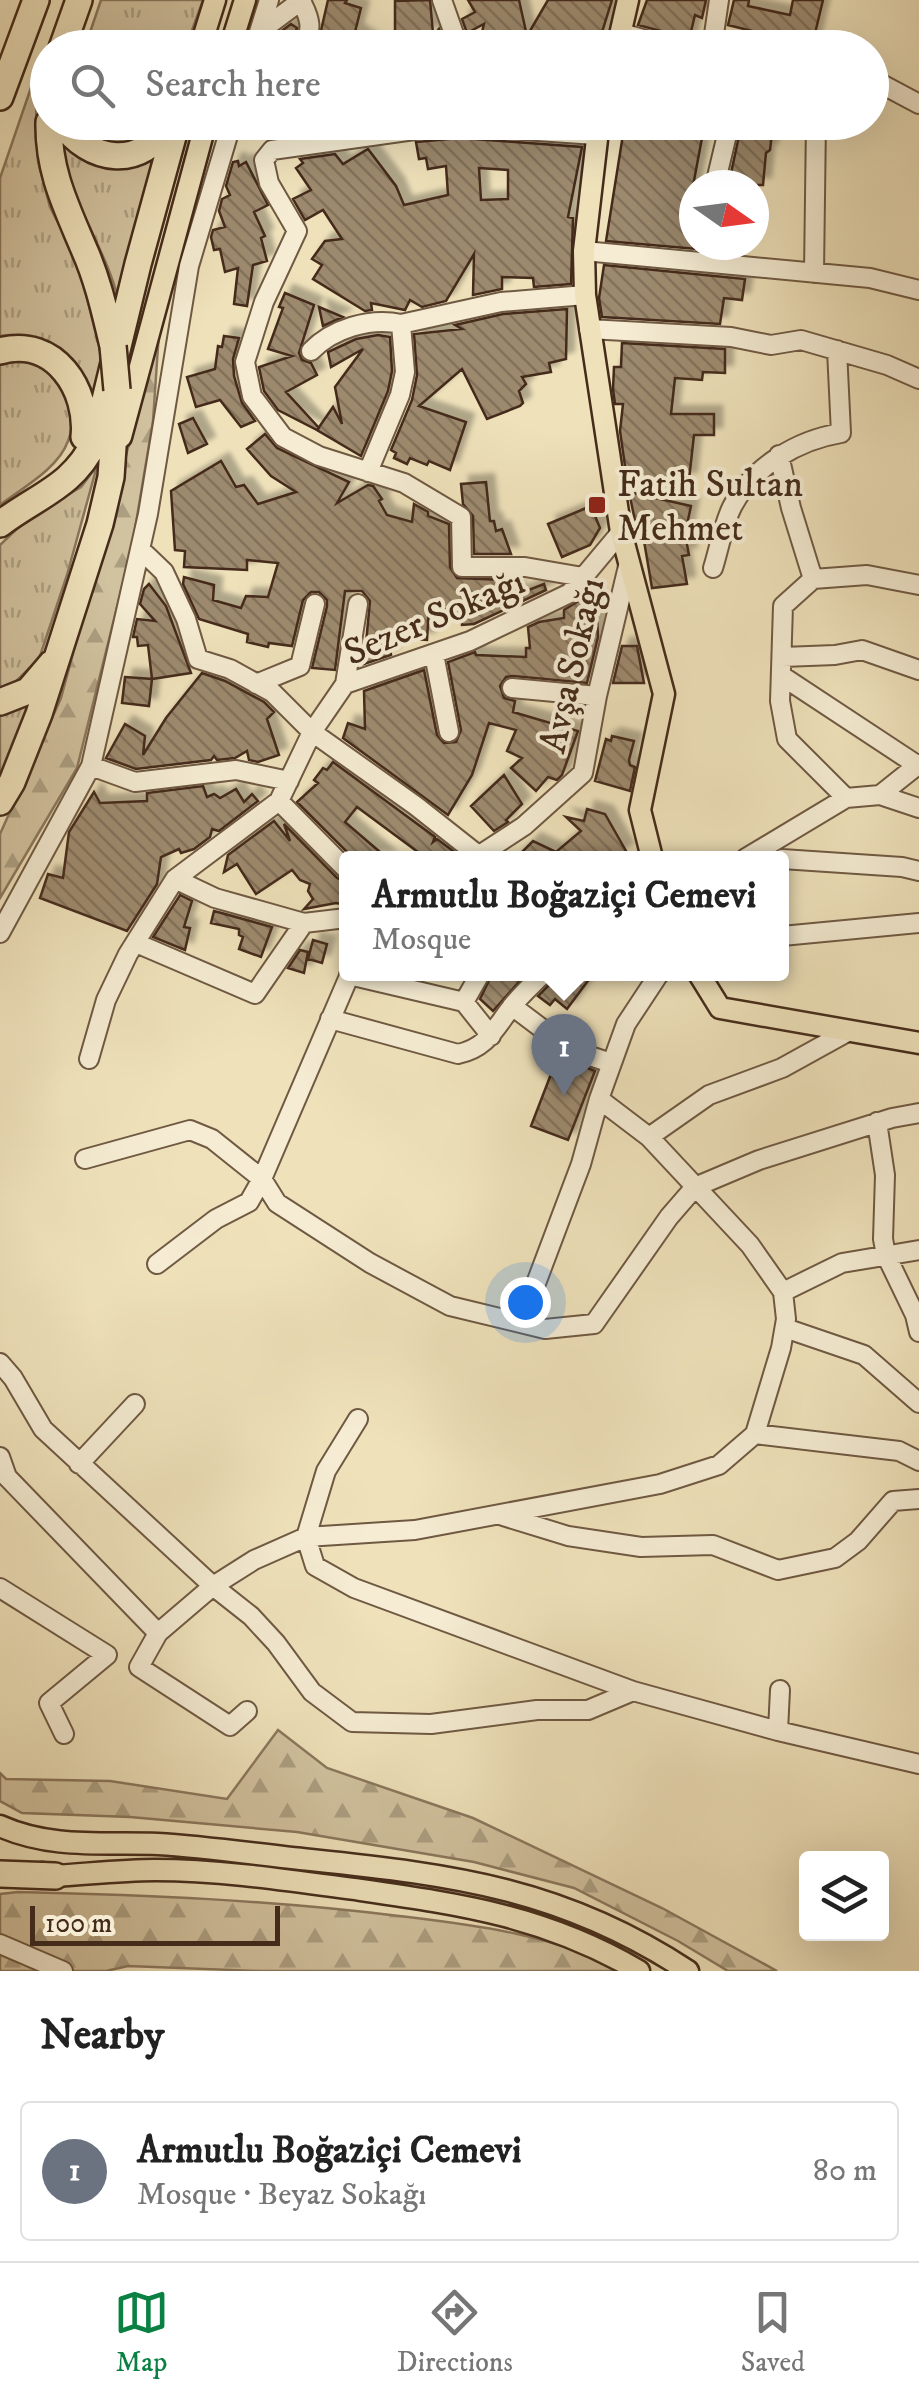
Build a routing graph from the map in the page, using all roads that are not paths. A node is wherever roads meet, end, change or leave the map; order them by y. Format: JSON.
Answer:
{"nodes":[{"id":1,"x":36,"y":0,"type":"edge"},
{"id":2,"x":79,"y":0,"type":"edge"},
{"id":3,"x":215,"y":0,"type":"edge"},
{"id":4,"x":245,"y":0,"type":"edge"},
{"id":5,"x":269,"y":0,"type":"edge"},
{"id":6,"x":302,"y":0,"type":"edge"},
{"id":7,"x":442,"y":0,"type":"edge"},
{"id":8,"x":628,"y":0,"type":"edge"},
{"id":9,"x":719,"y":0,"type":"edge"},
{"id":10,"x":68,"y":30,"type":"edge"},
{"id":11,"x":206,"y":30,"type":"edge"},
{"id":12,"x":236,"y":30,"type":"edge"},
{"id":13,"x":259,"y":30,"type":"edge"},
{"id":14,"x":268,"y":30,"type":"edge"},
{"id":15,"x":310,"y":30,"type":"edge"},
{"id":16,"x":453,"y":30,"type":"edge"},
{"id":17,"x":621,"y":30,"type":"edge"},
{"id":18,"x":710,"y":30,"type":"edge"},
{"id":19,"x":889,"y":89,"type":"edge"},
{"id":20,"x":0,"y":97,"type":"edge"},
{"id":21,"x":919,"y":104,"type":"edge"},
{"id":22,"x":50,"y":140,"type":"edge"},
{"id":23,"x":75,"y":140,"type":"edge"},
{"id":24,"x":152,"y":140,"type":"edge"},
{"id":25,"x":173,"y":140,"type":"edge"},
{"id":26,"x":201,"y":140,"type":"edge"},
{"id":27,"x":227,"y":140,"type":"edge"},
{"id":28,"x":340,"y":140,"type":"edge"},
{"id":29,"x":597,"y":140,"type":"edge"},
{"id":30,"x":726,"y":140,"type":"edge"},
{"id":31,"x":816,"y":140,"type":"edge"},
{"id":32,"x":719,"y":170,"type":"edge"},
{"id":33,"x":584,"y":251,"type":"junction"},
{"id":34,"x":679,"y":253,"type":"edge"},
{"id":35,"x":735,"y":260,"type":"edge"},
{"id":36,"x":814,"y":273,"type":"junction"},
{"id":37,"x":919,"y":290,"type":"edge"},
{"id":38,"x":585,"y":295,"type":"junction"},
{"id":39,"x":401,"y":324,"type":"junction"},
{"id":40,"x":589,"y":329,"type":"junction"},
{"id":41,"x":837,"y":350,"type":"junction"},
{"id":42,"x":0,"y":351,"type":"edge"},
{"id":43,"x":310,"y":351,"type":"dead end"},
{"id":44,"x":919,"y":380,"type":"edge"},
{"id":45,"x":779,"y":456,"type":"junction"},
{"id":46,"x":368,"y":472,"type":"junction"},
{"id":47,"x":111,"y":477,"type":"junction"},
{"id":48,"x":37,"y":500,"type":"junction"},
{"id":49,"x":0,"y":524,"type":"edge"},
{"id":50,"x":621,"y":532,"type":"junction"},
{"id":51,"x":140,"y":549,"type":"junction"},
{"id":52,"x":630,"y":556,"type":"junction"},
{"id":53,"x":713,"y":568,"type":"dead end"},
{"id":54,"x":583,"y":577,"type":"junction"},
{"id":55,"x":813,"y":580,"type":"junction"},
{"id":56,"x":919,"y":585,"type":"edge"},
{"id":57,"x":316,"y":604,"type":"dead end"},
{"id":58,"x":358,"y":604,"type":"dead end"},
{"id":59,"x":434,"y":654,"type":"junction"},
{"id":60,"x":58,"y":656,"type":"junction"},
{"id":61,"x":783,"y":656,"type":"junction"},
{"id":62,"x":919,"y":670,"type":"edge"},
{"id":63,"x":782,"y":676,"type":"junction"},
{"id":64,"x":256,"y":684,"type":"junction"},
{"id":65,"x":346,"y":684,"type":"junction"},
{"id":66,"x":512,"y":688,"type":"dead end"},
{"id":67,"x":597,"y":696,"type":"junction"},
{"id":68,"x":0,"y":702,"type":"edge"},
{"id":69,"x":312,"y":732,"type":"junction"},
{"id":70,"x":449,"y":732,"type":"dead end"},
{"id":71,"x":918,"y":764,"type":"edge"},
{"id":72,"x":91,"y":766,"type":"junction"},
{"id":73,"x":288,"y":780,"type":"junction"},
{"id":74,"x":880,"y":795,"type":"junction"},
{"id":75,"x":846,"y":798,"type":"junction"},
{"id":76,"x":279,"y":801,"type":"junction"},
{"id":77,"x":0,"y":802,"type":"edge"},
{"id":78,"x":919,"y":808,"type":"edge"},
{"id":79,"x":469,"y":851,"type":"edge"},
{"id":80,"x":485,"y":851,"type":"edge"},
{"id":81,"x":650,"y":851,"type":"edge"},
{"id":82,"x":759,"y":851,"type":"edge"},
{"id":83,"x":789,"y":860,"type":"edge"},
{"id":84,"x":339,"y":862,"type":"edge"},
{"id":85,"x":919,"y":871,"type":"edge"},
{"id":86,"x":175,"y":878,"type":"junction"},
{"id":87,"x":339,"y":919,"type":"edge"},
{"id":88,"x":304,"y":923,"type":"junction"},
{"id":89,"x":919,"y":923,"type":"edge"},
{"id":90,"x":0,"y":932,"type":"edge"},
{"id":91,"x":789,"y":935,"type":"edge"},
{"id":92,"x":136,"y":943,"type":"junction"},
{"id":93,"x":347,"y":981,"type":"edge"},
{"id":94,"x":378,"y":981,"type":"edge"},
{"id":95,"x":476,"y":981,"type":"edge"},
{"id":96,"x":536,"y":981,"type":"edge"},
{"id":97,"x":655,"y":981,"type":"edge"},
{"id":98,"x":703,"y":981,"type":"edge"},
{"id":99,"x":464,"y":1002,"type":"junction"},
{"id":100,"x":512,"y":1006,"type":"junction"},
{"id":101,"x":330,"y":1018,"type":"junction"},
{"id":102,"x":848,"y":1031,"type":"junction"},
{"id":103,"x":491,"y":1036,"type":"junction"},
{"id":104,"x":919,"y":1042,"type":"edge"},
{"id":105,"x":89,"y":1059,"type":"dead end"},
{"id":106,"x":611,"y":1063,"type":"junction"},
{"id":107,"x":599,"y":1100,"type":"junction"},
{"id":108,"x":919,"y":1113,"type":"edge"},
{"id":109,"x":878,"y":1122,"type":"junction"},
{"id":110,"x":649,"y":1137,"type":"junction"},
{"id":111,"x":85,"y":1159,"type":"dead end"},
{"id":112,"x":262,"y":1179,"type":"junction"},
{"id":113,"x":695,"y":1188,"type":"junction"},
{"id":114,"x":919,"y":1250,"type":"edge"},
{"id":115,"x":886,"y":1255,"type":"junction"},
{"id":116,"x":157,"y":1264,"type":"dead end"},
{"id":117,"x":784,"y":1292,"type":"junction"},
{"id":118,"x":521,"y":1322,"type":"junction"},
{"id":119,"x":785,"y":1328,"type":"junction"},
{"id":120,"x":919,"y":1332,"type":"edge"},
{"id":121,"x":0,"y":1363,"type":"edge"},
{"id":122,"x":919,"y":1403,"type":"edge"},
{"id":123,"x":134,"y":1404,"type":"dead end"},
{"id":124,"x":358,"y":1418,"type":"dead end"},
{"id":125,"x":755,"y":1434,"type":"junction"},
{"id":126,"x":0,"y":1457,"type":"edge"},
{"id":127,"x":919,"y":1461,"type":"edge"},
{"id":128,"x":80,"y":1464,"type":"junction"},
{"id":129,"x":919,"y":1499,"type":"edge"},
{"id":130,"x":499,"y":1514,"type":"junction"},
{"id":131,"x":306,"y":1537,"type":"junction"},
{"id":132,"x":213,"y":1586,"type":"junction"},
{"id":133,"x":0,"y":1588,"type":"edge"},
{"id":134,"x":158,"y":1633,"type":"junction"},
{"id":135,"x":780,"y":1690,"type":"dead end"},
{"id":136,"x":633,"y":1691,"type":"junction"},
{"id":137,"x":248,"y":1711,"type":"dead end"},
{"id":138,"x":778,"y":1731,"type":"junction"},
{"id":139,"x":64,"y":1734,"type":"dead end"},
{"id":140,"x":919,"y":1764,"type":"edge"},
{"id":141,"x":0,"y":1826,"type":"edge"},
{"id":142,"x":0,"y":1862,"type":"edge"},
{"id":143,"x":0,"y":1874,"type":"edge"},
{"id":144,"x":55,"y":1876,"type":"junction"},
{"id":145,"x":0,"y":1944,"type":"edge"},
{"id":146,"x":62,"y":1971,"type":"edge"},
{"id":147,"x":639,"y":1971,"type":"edge"},
{"id":148,"x":688,"y":1971,"type":"edge"}],
"edges":[{"from":1,"to":20,"type":"highway"},
{"from":2,"to":10,"type":"highway"},
{"from":3,"to":11,"type":"main road"},
{"from":4,"to":12,"type":"main road"},
{"from":5,"to":13,"type":"street"},
{"from":6,"to":14,"type":"street"},
{"from":6,"to":15,"type":"street"},
{"from":7,"to":16,"type":"street"},
{"from":8,"to":17,"type":"main road"},
{"from":9,"to":18,"type":"street"},
{"from":19,"to":21,"type":"street"},
{"from":22,"to":47,"type":"highway","bridge":true},
{"from":23,"to":24,"type":"highway"},
{"from":25,"to":48,"type":"highway"},
{"from":26,"to":47,"type":"main road"},
{"from":27,"to":51,"type":"street"},
{"from":28,"to":46,"type":"street"},
{"from":29,"to":33,"type":"main road"},
{"from":30,"to":32,"type":"street"},
{"from":31,"to":36,"type":"street"},
{"from":33,"to":34,"type":"street"},
{"from":33,"to":38,"type":"main road"},
{"from":35,"to":36,"type":"street"},
{"from":36,"to":37,"type":"street"},
{"from":38,"to":39,"type":"street"},
{"from":38,"to":40,"type":"main road"},
{"from":39,"to":43,"type":"street"},
{"from":39,"to":46,"type":"street"},
{"from":40,"to":41,"type":"street"},
{"from":40,"to":50,"type":"main road"},
{"from":41,"to":44,"type":"street"},
{"from":41,"to":45,"type":"street"},
{"from":42,"to":48,"type":"highway"},
{"from":45,"to":53,"type":"street"},
{"from":45,"to":55,"type":"street"},
{"from":46,"to":54,"type":"street"},
{"from":47,"to":60,"type":"highway"},
{"from":48,"to":49,"type":"highway"},
{"from":50,"to":52,"type":"main road"},
{"from":50,"to":54,"type":"street","name":"Sezer Sokağı"},
{"from":51,"to":64,"type":"street"},
{"from":51,"to":72,"type":"street"},
{"from":52,"to":67,"type":"street","name":"Avşa Sokağı"},
{"from":52,"to":81,"type":"main road"},
{"from":54,"to":59,"type":"street","name":"Sezer Sokağı"},
{"from":55,"to":56,"type":"street"},
{"from":55,"to":61,"type":"street"},
{"from":57,"to":64,"type":"street"},
{"from":58,"to":65,"type":"street"},
{"from":59,"to":65,"type":"street","name":"Sezer Sokağı"},
{"from":59,"to":70,"type":"street"},
{"from":60,"to":68,"type":"highway"},
{"from":60,"to":77,"type":"highway"},
{"from":61,"to":62,"type":"street"},
{"from":61,"to":63,"type":"street"},
{"from":63,"to":71,"type":"street"},
{"from":63,"to":75,"type":"street"},
{"from":64,"to":69,"type":"street"},
{"from":65,"to":69,"type":"street","name":"Sezer Sokağı"},
{"from":66,"to":67,"type":"street"},
{"from":67,"to":80,"type":"street","name":"Avşa Sokağı"},
{"from":69,"to":73,"type":"street","name":"Sezer Sokağı"},
{"from":69,"to":79,"type":"street"},
{"from":71,"to":74,"type":"street"},
{"from":72,"to":73,"type":"street"},
{"from":72,"to":90,"type":"street"},
{"from":73,"to":76,"type":"street","name":"Sezer Sokağı"},
{"from":74,"to":75,"type":"street"},
{"from":74,"to":78,"type":"street"},
{"from":75,"to":82,"type":"street"},
{"from":76,"to":84,"type":"street"},
{"from":76,"to":86,"type":"street"},
{"from":83,"to":85,"type":"street"},
{"from":86,"to":88,"type":"street"},
{"from":86,"to":92,"type":"street"},
{"from":87,"to":88,"type":"street"},
{"from":88,"to":92,"type":"street"},
{"from":89,"to":91,"type":"street"},
{"from":92,"to":105,"type":"street"},
{"from":93,"to":101,"type":"street"},
{"from":94,"to":99,"type":"street"},
{"from":95,"to":99,"type":"street"},
{"from":96,"to":100,"type":"street"},
{"from":97,"to":106,"type":"street"},
{"from":98,"to":102,"type":"main road"},
{"from":99,"to":103,"type":"street"},
{"from":100,"to":103,"type":"street"},
{"from":100,"to":106,"type":"street"},
{"from":101,"to":103,"type":"street"},
{"from":101,"to":112,"type":"street"},
{"from":102,"to":104,"type":"main road"},
{"from":102,"to":110,"type":"street"},
{"from":106,"to":107,"type":"street"},
{"from":107,"to":110,"type":"street"},
{"from":107,"to":118,"type":"street"},
{"from":108,"to":109,"type":"street"},
{"from":109,"to":113,"type":"street"},
{"from":109,"to":115,"type":"street"},
{"from":110,"to":113,"type":"street"},
{"from":111,"to":112,"type":"street"},
{"from":112,"to":116,"type":"street"},
{"from":112,"to":118,"type":"street"},
{"from":113,"to":117,"type":"street"},
{"from":113,"to":118,"type":"street"},
{"from":114,"to":115,"type":"street"},
{"from":115,"to":117,"type":"street"},
{"from":115,"to":120,"type":"street"},
{"from":117,"to":119,"type":"street"},
{"from":119,"to":122,"type":"street"},
{"from":119,"to":125,"type":"street"},
{"from":121,"to":128,"type":"street"},
{"from":123,"to":128,"type":"street"},
{"from":124,"to":131,"type":"street"},
{"from":125,"to":127,"type":"street"},
{"from":125,"to":130,"type":"street"},
{"from":126,"to":134,"type":"street"},
{"from":128,"to":132,"type":"street"},
{"from":129,"to":130,"type":"street"},
{"from":130,"to":131,"type":"street"},
{"from":131,"to":132,"type":"street"},
{"from":131,"to":136,"type":"street"},
{"from":132,"to":134,"type":"street"},
{"from":132,"to":136,"type":"street"},
{"from":133,"to":139,"type":"street"},
{"from":134,"to":137,"type":"street"},
{"from":135,"to":138,"type":"street"},
{"from":136,"to":138,"type":"street"},
{"from":138,"to":140,"type":"street"},
{"from":141,"to":148,"type":"main road"},
{"from":142,"to":144,"type":"main road"},
{"from":143,"to":144,"type":"highway"},
{"from":144,"to":147,"type":"main road"},
{"from":145,"to":146,"type":"street"}]}
